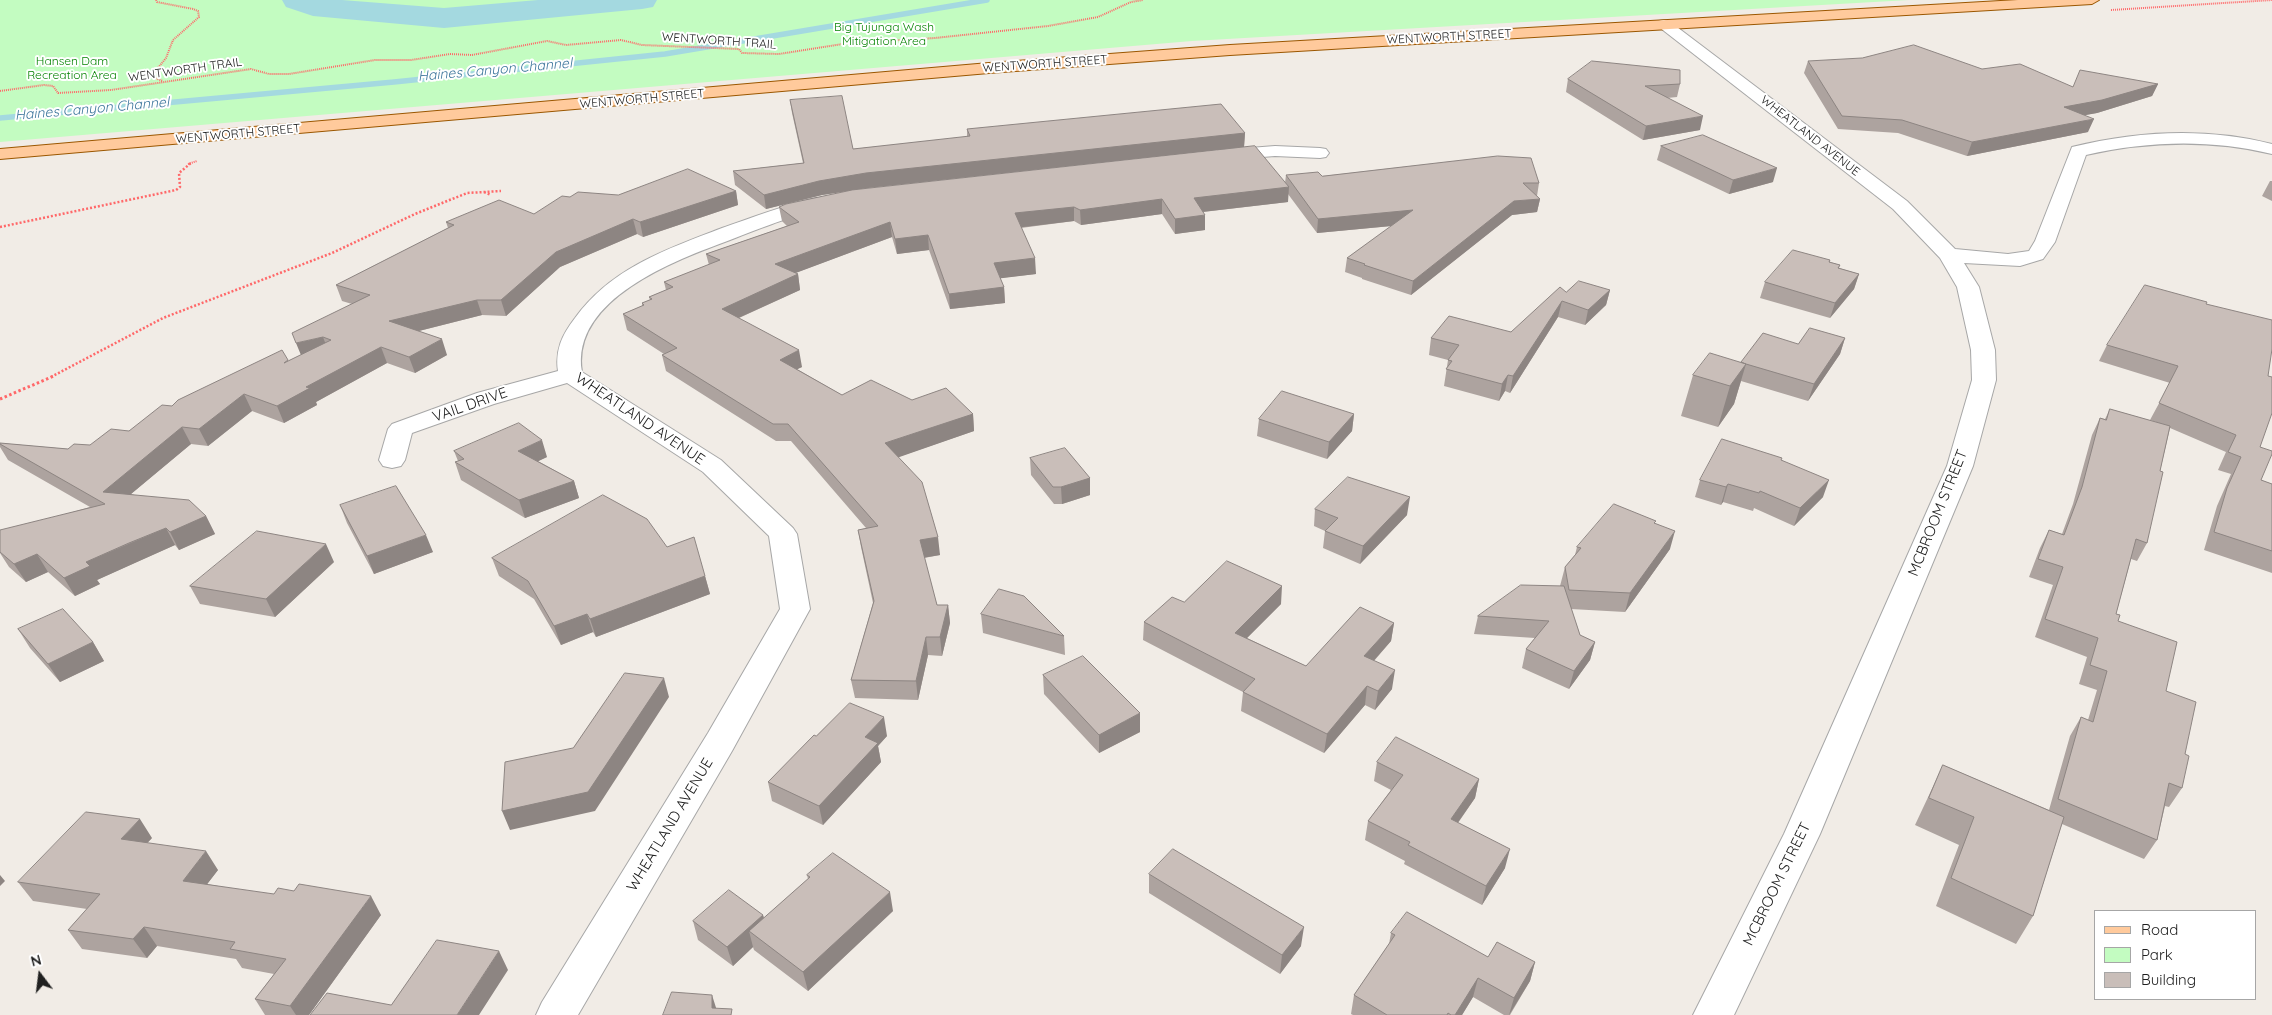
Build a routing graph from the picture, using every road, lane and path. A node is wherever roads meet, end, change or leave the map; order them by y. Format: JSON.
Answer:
{"nodes":[{"id":1,"x":156,"y":0,"type":"edge"},
{"id":2,"x":1143,"y":0,"type":"edge"},
{"id":3,"x":2092,"y":0,"type":"edge"},
{"id":4,"x":1664,"y":24,"type":"junction"},
{"id":5,"x":171,"y":81,"type":"junction"},
{"id":6,"x":0,"y":91,"type":"edge"},
{"id":7,"x":2272,"y":150,"type":"edge"},
{"id":8,"x":1320,"y":153,"type":"dead end"},
{"id":9,"x":0,"y":154,"type":"edge"},
{"id":10,"x":1204,"y":157,"type":"edge"},
{"id":11,"x":197,"y":161,"type":"dead end"},
{"id":12,"x":481,"y":191,"type":"junction"},
{"id":13,"x":501,"y":191,"type":"dead end"},
{"id":14,"x":491,"y":195,"type":"dead end"},
{"id":15,"x":838,"y":200,"type":"edge"},
{"id":16,"x":0,"y":227,"type":"edge"},
{"id":17,"x":1949,"y":255,"type":"junction"},
{"id":18,"x":571,"y":375,"type":"junction"},
{"id":19,"x":0,"y":399,"type":"edge"},
{"id":20,"x":392,"y":460,"type":"dead end"},
{"id":21,"x":556,"y":1015,"type":"edge"},
{"id":22,"x":1713,"y":1015,"type":"edge"}],
"edges":[{"from":1,"to":5,"type":"path"},
{"from":2,"to":5,"type":"path","name":"WENTWORTH TRAIL"},
{"from":3,"to":4,"type":"main road","name":"WENTWORTH STREET"},
{"from":4,"to":9,"type":"main road","name":"WENTWORTH STREET"},
{"from":4,"to":17,"type":"street","name":"WHEATLAND AVENUE"},
{"from":5,"to":6,"type":"path","name":"WENTWORTH TRAIL"},
{"from":7,"to":17,"type":"street"},
{"from":8,"to":10,"type":"street"},
{"from":11,"to":16,"type":"path"},
{"from":12,"to":13,"type":"path"},
{"from":12,"to":14,"type":"path"},
{"from":12,"to":19,"type":"path"},
{"from":15,"to":18,"type":"street","name":"WHEATLAND AVENUE"},
{"from":17,"to":22,"type":"street","name":"MCBROOM STREET"},
{"from":18,"to":20,"type":"street","name":"VAIL DRIVE"},
{"from":18,"to":21,"type":"street","name":"WHEATLAND AVENUE"}]}
